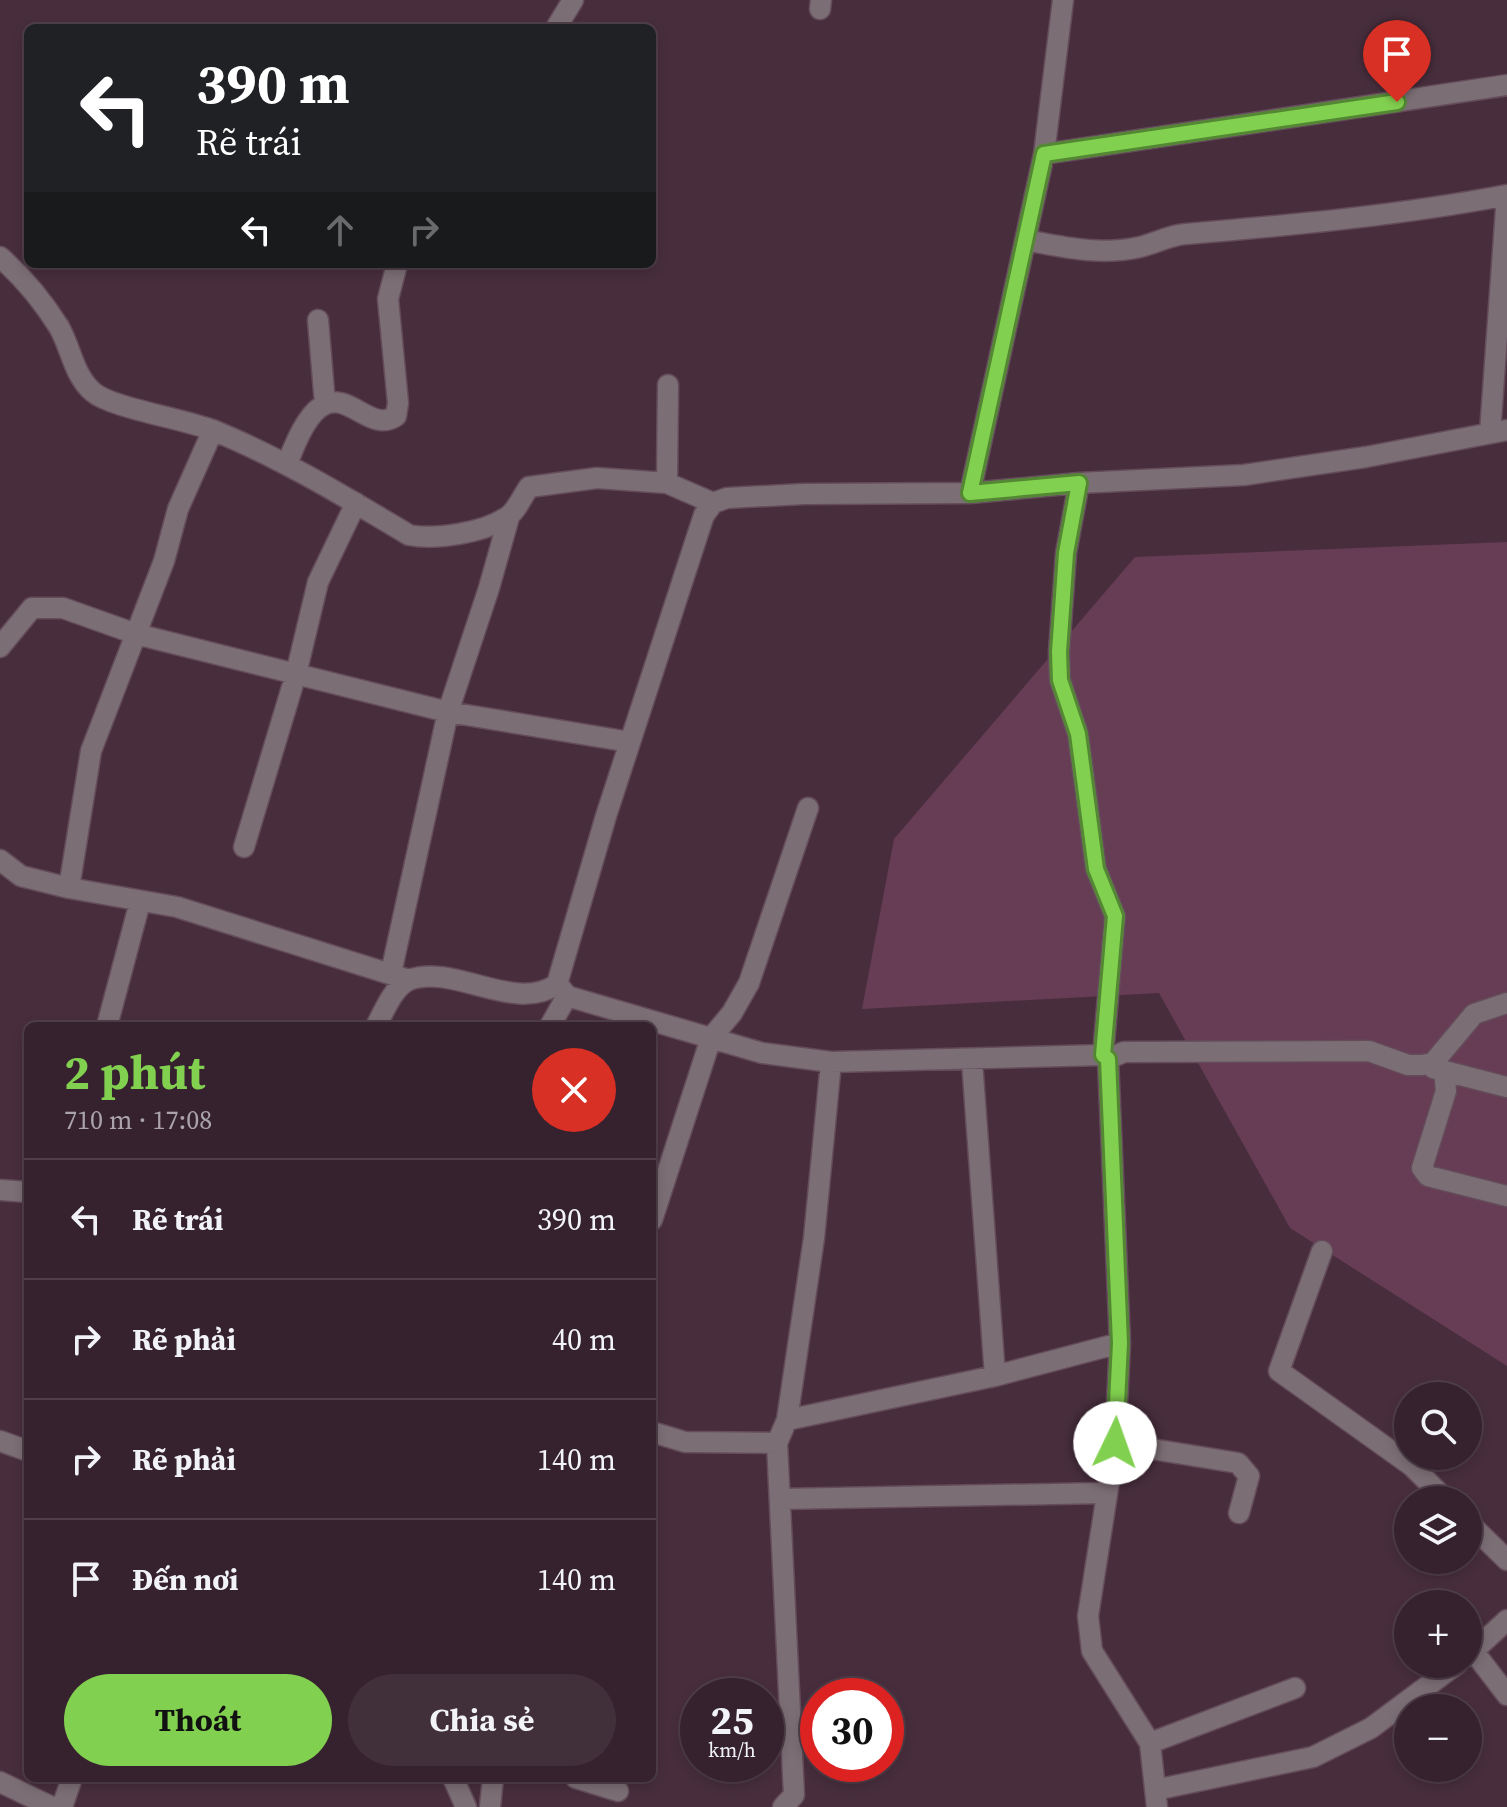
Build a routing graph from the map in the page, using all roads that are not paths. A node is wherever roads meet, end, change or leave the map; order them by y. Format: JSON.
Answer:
{"nodes":[{"id":1,"x":573,"y":0,"type":"edge"},
{"id":2,"x":1063,"y":0,"type":"edge"},
{"id":3,"x":558,"y":24,"type":"edge"},
{"id":4,"x":1507,"y":85,"type":"edge"},
{"id":5,"x":1044,"y":154,"type":"junction"},
{"id":6,"x":1507,"y":195,"type":"edge"},
{"id":7,"x":1025,"y":240,"type":"junction"},
{"id":8,"x":0,"y":257,"type":"edge"},
{"id":9,"x":396,"y":268,"type":"edge"},
{"id":10,"x":318,"y":320,"type":"dead end"},
{"id":11,"x":668,"y":385,"type":"dead end"},
{"id":12,"x":325,"y":404,"type":"junction"},
{"id":13,"x":213,"y":430,"type":"junction"},
{"id":14,"x":1498,"y":432,"type":"edge"},
{"id":15,"x":287,"y":465,"type":"junction"},
{"id":16,"x":667,"y":483,"type":"junction"},
{"id":17,"x":1079,"y":483,"type":"junction"},
{"id":18,"x":970,"y":493,"type":"junction"},
{"id":19,"x":356,"y":503,"type":"junction"},
{"id":20,"x":713,"y":503,"type":"junction"},
{"id":21,"x":509,"y":517,"type":"junction"},
{"id":22,"x":136,"y":634,"type":"junction"},
{"id":23,"x":0,"y":647,"type":"edge"},
{"id":24,"x":296,"y":674,"type":"junction"},
{"id":25,"x":448,"y":712,"type":"junction"},
{"id":26,"x":630,"y":742,"type":"junction"},
{"id":27,"x":808,"y":808,"type":"dead end"},
{"id":28,"x":244,"y":847,"type":"dead end"},
{"id":29,"x":0,"y":860,"type":"edge"},
{"id":30,"x":69,"y":888,"type":"junction"},
{"id":31,"x":140,"y":902,"type":"junction"},
{"id":32,"x":400,"y":976,"type":"junction"},
{"id":33,"x":562,"y":990,"type":"junction"},
{"id":34,"x":1507,"y":1003,"type":"edge"},
{"id":35,"x":108,"y":1022,"type":"edge"},
{"id":36,"x":378,"y":1022,"type":"edge"},
{"id":37,"x":551,"y":1022,"type":"edge"},
{"id":38,"x":711,"y":1038,"type":"junction"},
{"id":39,"x":1105,"y":1057,"type":"junction"},
{"id":40,"x":972,"y":1061,"type":"junction"},
{"id":41,"x":831,"y":1062,"type":"junction"},
{"id":42,"x":1422,"y":1065,"type":"junction"},
{"id":43,"x":1444,"y":1071,"type":"junction"},
{"id":44,"x":1507,"y":1087,"type":"edge"},
{"id":45,"x":0,"y":1190,"type":"edge"},
{"id":46,"x":24,"y":1192,"type":"edge"},
{"id":47,"x":1507,"y":1196,"type":"edge"},
{"id":48,"x":656,"y":1208,"type":"edge"},
{"id":49,"x":1322,"y":1251,"type":"dead end"},
{"id":50,"x":1120,"y":1343,"type":"junction"},
{"id":51,"x":995,"y":1376,"type":"junction"},
{"id":52,"x":787,"y":1420,"type":"junction"},
{"id":53,"x":656,"y":1433,"type":"edge"},
{"id":54,"x":0,"y":1441,"type":"edge"},
{"id":55,"x":777,"y":1443,"type":"junction"},
{"id":56,"x":1115,"y":1443,"type":"junction"},
{"id":57,"x":24,"y":1450,"type":"edge"},
{"id":58,"x":1432,"y":1486,"type":"edge"},
{"id":59,"x":1105,"y":1493,"type":"junction"},
{"id":60,"x":781,"y":1499,"type":"junction"},
{"id":61,"x":1239,"y":1513,"type":"dead end"},
{"id":62,"x":1482,"y":1536,"type":"edge"},
{"id":63,"x":1507,"y":1560,"type":"edge"},
{"id":64,"x":1507,"y":1620,"type":"edge"},
{"id":65,"x":1482,"y":1643,"type":"edge"},
{"id":66,"x":1482,"y":1672,"type":"edge"},
{"id":67,"x":1438,"y":1678,"type":"edge"},
{"id":68,"x":1295,"y":1688,"type":"dead end"},
{"id":69,"x":1507,"y":1695,"type":"edge"},
{"id":70,"x":1150,"y":1743,"type":"junction"},
{"id":71,"x":0,"y":1782,"type":"edge"},
{"id":72,"x":71,"y":1782,"type":"edge"},
{"id":73,"x":455,"y":1782,"type":"edge"},
{"id":74,"x":493,"y":1782,"type":"edge"},
{"id":75,"x":589,"y":1782,"type":"edge"},
{"id":76,"x":618,"y":1791,"type":"dead end"},
{"id":77,"x":1156,"y":1798,"type":"edge"},
{"id":78,"x":52,"y":1807,"type":"edge"},
{"id":79,"x":62,"y":1807,"type":"edge"},
{"id":80,"x":466,"y":1807,"type":"edge"},
{"id":81,"x":490,"y":1807,"type":"edge"},
{"id":82,"x":783,"y":1807,"type":"edge"}],
"edges":[{"from":1,"to":3,"type":"street"},
{"from":2,"to":5,"type":"street"},
{"from":4,"to":5,"type":"street"},
{"from":5,"to":7,"type":"street"},
{"from":6,"to":7,"type":"street"},
{"from":6,"to":14,"type":"street"},
{"from":7,"to":18,"type":"street"},
{"from":8,"to":13,"type":"street"},
{"from":9,"to":12,"type":"street"},
{"from":10,"to":12,"type":"street"},
{"from":11,"to":16,"type":"street"},
{"from":12,"to":15,"type":"street"},
{"from":13,"to":15,"type":"street"},
{"from":13,"to":22,"type":"street"},
{"from":14,"to":17,"type":"street"},
{"from":15,"to":19,"type":"street"},
{"from":16,"to":20,"type":"street"},
{"from":16,"to":21,"type":"street"},
{"from":17,"to":18,"type":"street"},
{"from":17,"to":39,"type":"street"},
{"from":18,"to":20,"type":"street"},
{"from":19,"to":21,"type":"street"},
{"from":19,"to":24,"type":"street"},
{"from":20,"to":26,"type":"street"},
{"from":21,"to":25,"type":"street"},
{"from":22,"to":23,"type":"street"},
{"from":22,"to":24,"type":"street"},
{"from":22,"to":30,"type":"street"},
{"from":24,"to":25,"type":"street"},
{"from":24,"to":28,"type":"street"},
{"from":25,"to":26,"type":"street"},
{"from":25,"to":32,"type":"street"},
{"from":26,"to":33,"type":"street"},
{"from":27,"to":38,"type":"street"},
{"from":29,"to":30,"type":"street"},
{"from":30,"to":31,"type":"street"},
{"from":31,"to":32,"type":"street"},
{"from":31,"to":35,"type":"street"},
{"from":32,"to":33,"type":"street"},
{"from":32,"to":36,"type":"street"},
{"from":33,"to":37,"type":"street"},
{"from":33,"to":38,"type":"street"},
{"from":34,"to":42,"type":"street"},
{"from":38,"to":41,"type":"street"},
{"from":38,"to":48,"type":"street"},
{"from":39,"to":40,"type":"street"},
{"from":39,"to":42,"type":"street"},
{"from":39,"to":50,"type":"street"},
{"from":40,"to":41,"type":"street"},
{"from":40,"to":51,"type":"street"},
{"from":41,"to":52,"type":"street"},
{"from":42,"to":43,"type":"street"},
{"from":43,"to":44,"type":"street"},
{"from":43,"to":47,"type":"street"},
{"from":45,"to":46,"type":"street"},
{"from":49,"to":58,"type":"street"},
{"from":50,"to":51,"type":"street"},
{"from":50,"to":56,"type":"street"},
{"from":51,"to":52,"type":"street"},
{"from":52,"to":55,"type":"street"},
{"from":53,"to":55,"type":"street"},
{"from":54,"to":57,"type":"street"},
{"from":55,"to":60,"type":"street"},
{"from":56,"to":59,"type":"street"},
{"from":56,"to":61,"type":"street"},
{"from":59,"to":60,"type":"street"},
{"from":59,"to":70,"type":"street"},
{"from":60,"to":82,"type":"street"},
{"from":62,"to":63,"type":"street"},
{"from":64,"to":65,"type":"street"},
{"from":66,"to":69,"type":"street"},
{"from":67,"to":77,"type":"street"},
{"from":68,"to":70,"type":"street"},
{"from":70,"to":77,"type":"street"},
{"from":71,"to":78,"type":"street"},
{"from":72,"to":79,"type":"street"},
{"from":73,"to":80,"type":"street"},
{"from":74,"to":81,"type":"street"},
{"from":75,"to":76,"type":"street"}]}
